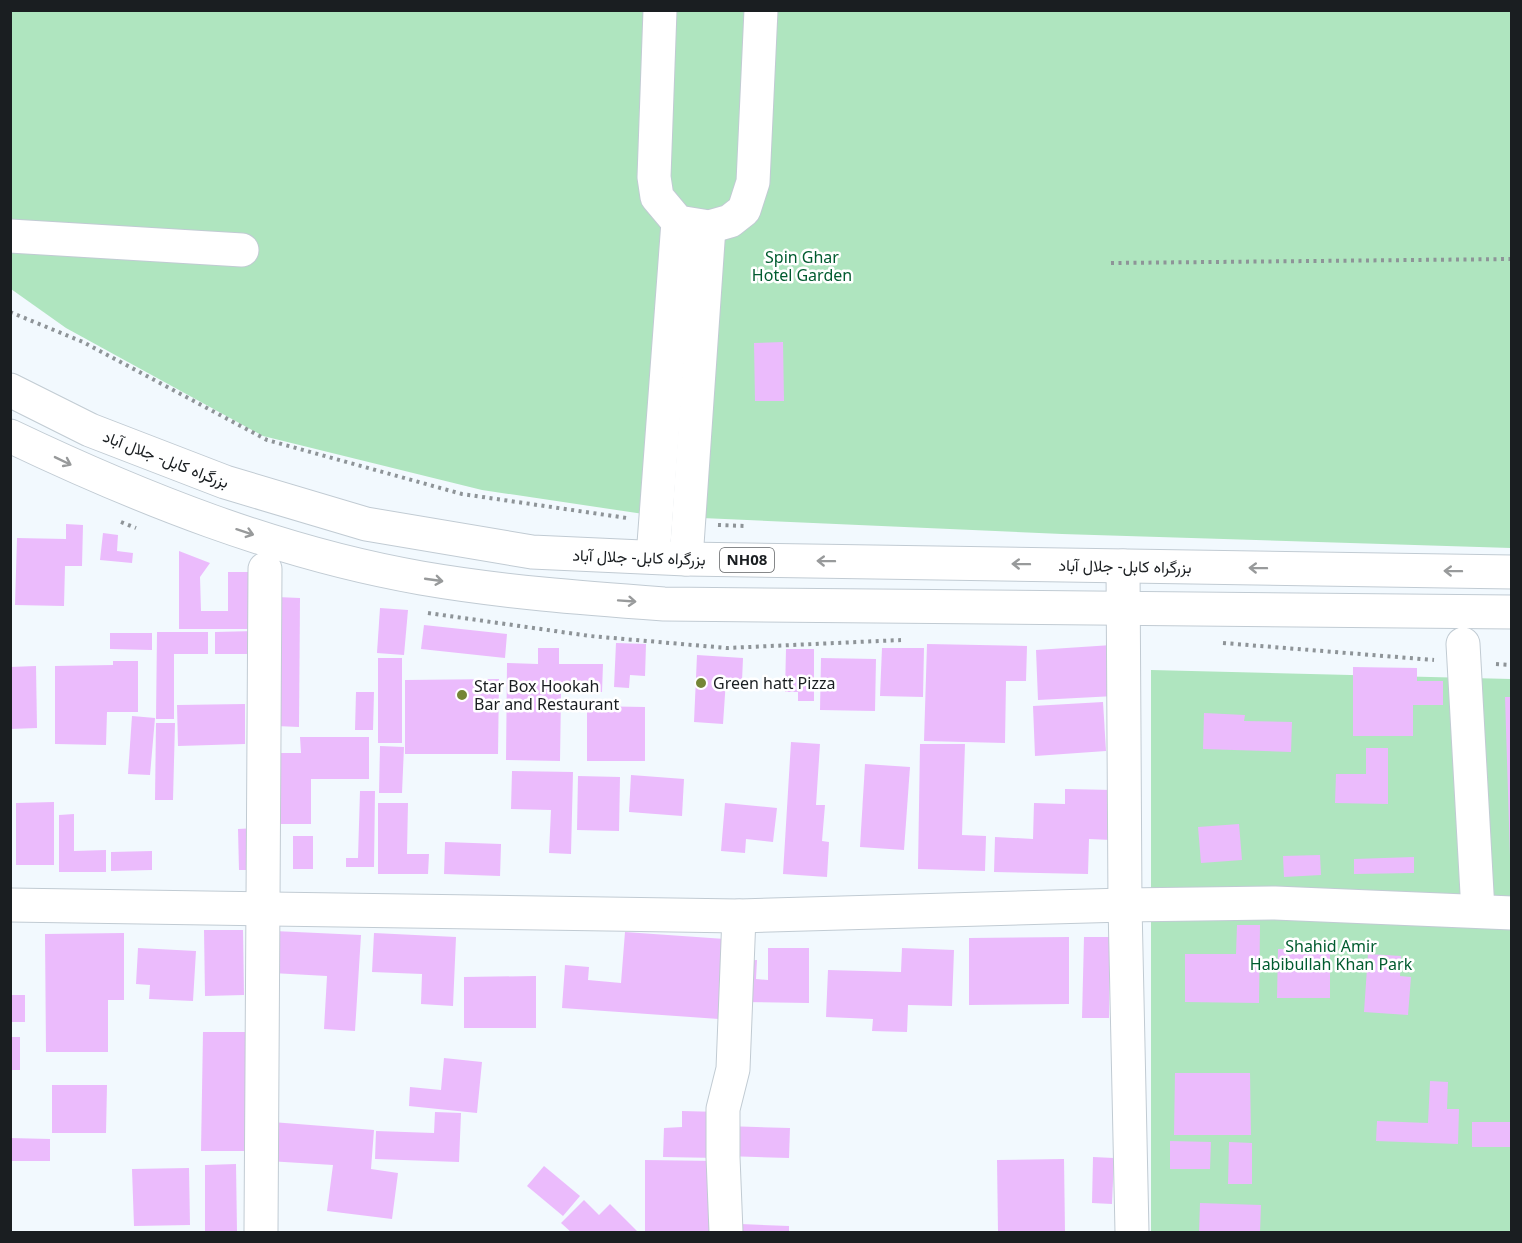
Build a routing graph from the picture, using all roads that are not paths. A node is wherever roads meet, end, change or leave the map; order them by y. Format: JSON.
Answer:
{"nodes":[{"id":1,"x":660,"y":10,"type":"edge"},
{"id":2,"x":761,"y":10,"type":"edge"},
{"id":3,"x":694,"y":225,"type":"junction"},
{"id":4,"x":10,"y":236,"type":"edge"},
{"id":5,"x":242,"y":250,"type":"dead end"},
{"id":6,"x":10,"y":390,"type":"edge"},
{"id":7,"x":10,"y":436,"type":"edge"},
{"id":8,"x":653,"y":557,"type":"junction"},
{"id":9,"x":686,"y":559,"type":"junction"},
{"id":10,"x":1123,"y":566,"type":"junction"},
{"id":11,"x":265,"y":569,"type":"dead end"},
{"id":12,"x":1512,"y":572,"type":"edge"},
{"id":13,"x":1124,"y":608,"type":"junction"},
{"id":14,"x":1512,"y":612,"type":"edge"},
{"id":15,"x":1463,"y":644,"type":"dead end"},
{"id":16,"x":10,"y":905,"type":"edge"},
{"id":17,"x":1125,"y":905,"type":"junction"},
{"id":18,"x":262,"y":909,"type":"junction"},
{"id":19,"x":1478,"y":911,"type":"junction"},
{"id":20,"x":1512,"y":913,"type":"edge"},
{"id":21,"x":739,"y":916,"type":"junction"},
{"id":22,"x":261,"y":1233,"type":"edge"},
{"id":23,"x":726,"y":1233,"type":"edge"},
{"id":24,"x":1132,"y":1233,"type":"edge"}],
"edges":[{"from":1,"to":3,"type":"main road"},
{"from":2,"to":3,"type":"main road"},
{"from":3,"to":8,"type":"main road"},
{"from":3,"to":9,"type":"main road"},
{"from":4,"to":5,"type":"main road"},
{"from":6,"to":8,"type":"main road","name":"بزرگراه کابل- جلال آباد","number":"NH08"},
{"from":7,"to":13,"type":"main road","one_way":true},
{"from":8,"to":9,"type":"main road","name":"بزرگراه کابل- جلال آباد","number":"NH08"},
{"from":10,"to":9,"type":"main road","name":"بزرگراه کابل- جلال آباد","number":"NH08","one_way":true},
{"from":12,"to":10,"type":"main road","name":"بزرگراه کابل- جلال آباد","number":"NH08","one_way":true},
{"from":10,"to":13,"type":"main road"},
{"from":11,"to":18,"type":"main road"},
{"from":13,"to":14,"type":"main road"},
{"from":13,"to":17,"type":"main road"},
{"from":15,"to":19,"type":"main road"},
{"from":16,"to":18,"type":"main road"},
{"from":17,"to":19,"type":"main road"},
{"from":17,"to":21,"type":"main road"},
{"from":17,"to":24,"type":"main road"},
{"from":18,"to":21,"type":"main road"},
{"from":18,"to":22,"type":"main road"},
{"from":19,"to":20,"type":"main road"},
{"from":21,"to":23,"type":"main road"}]}
